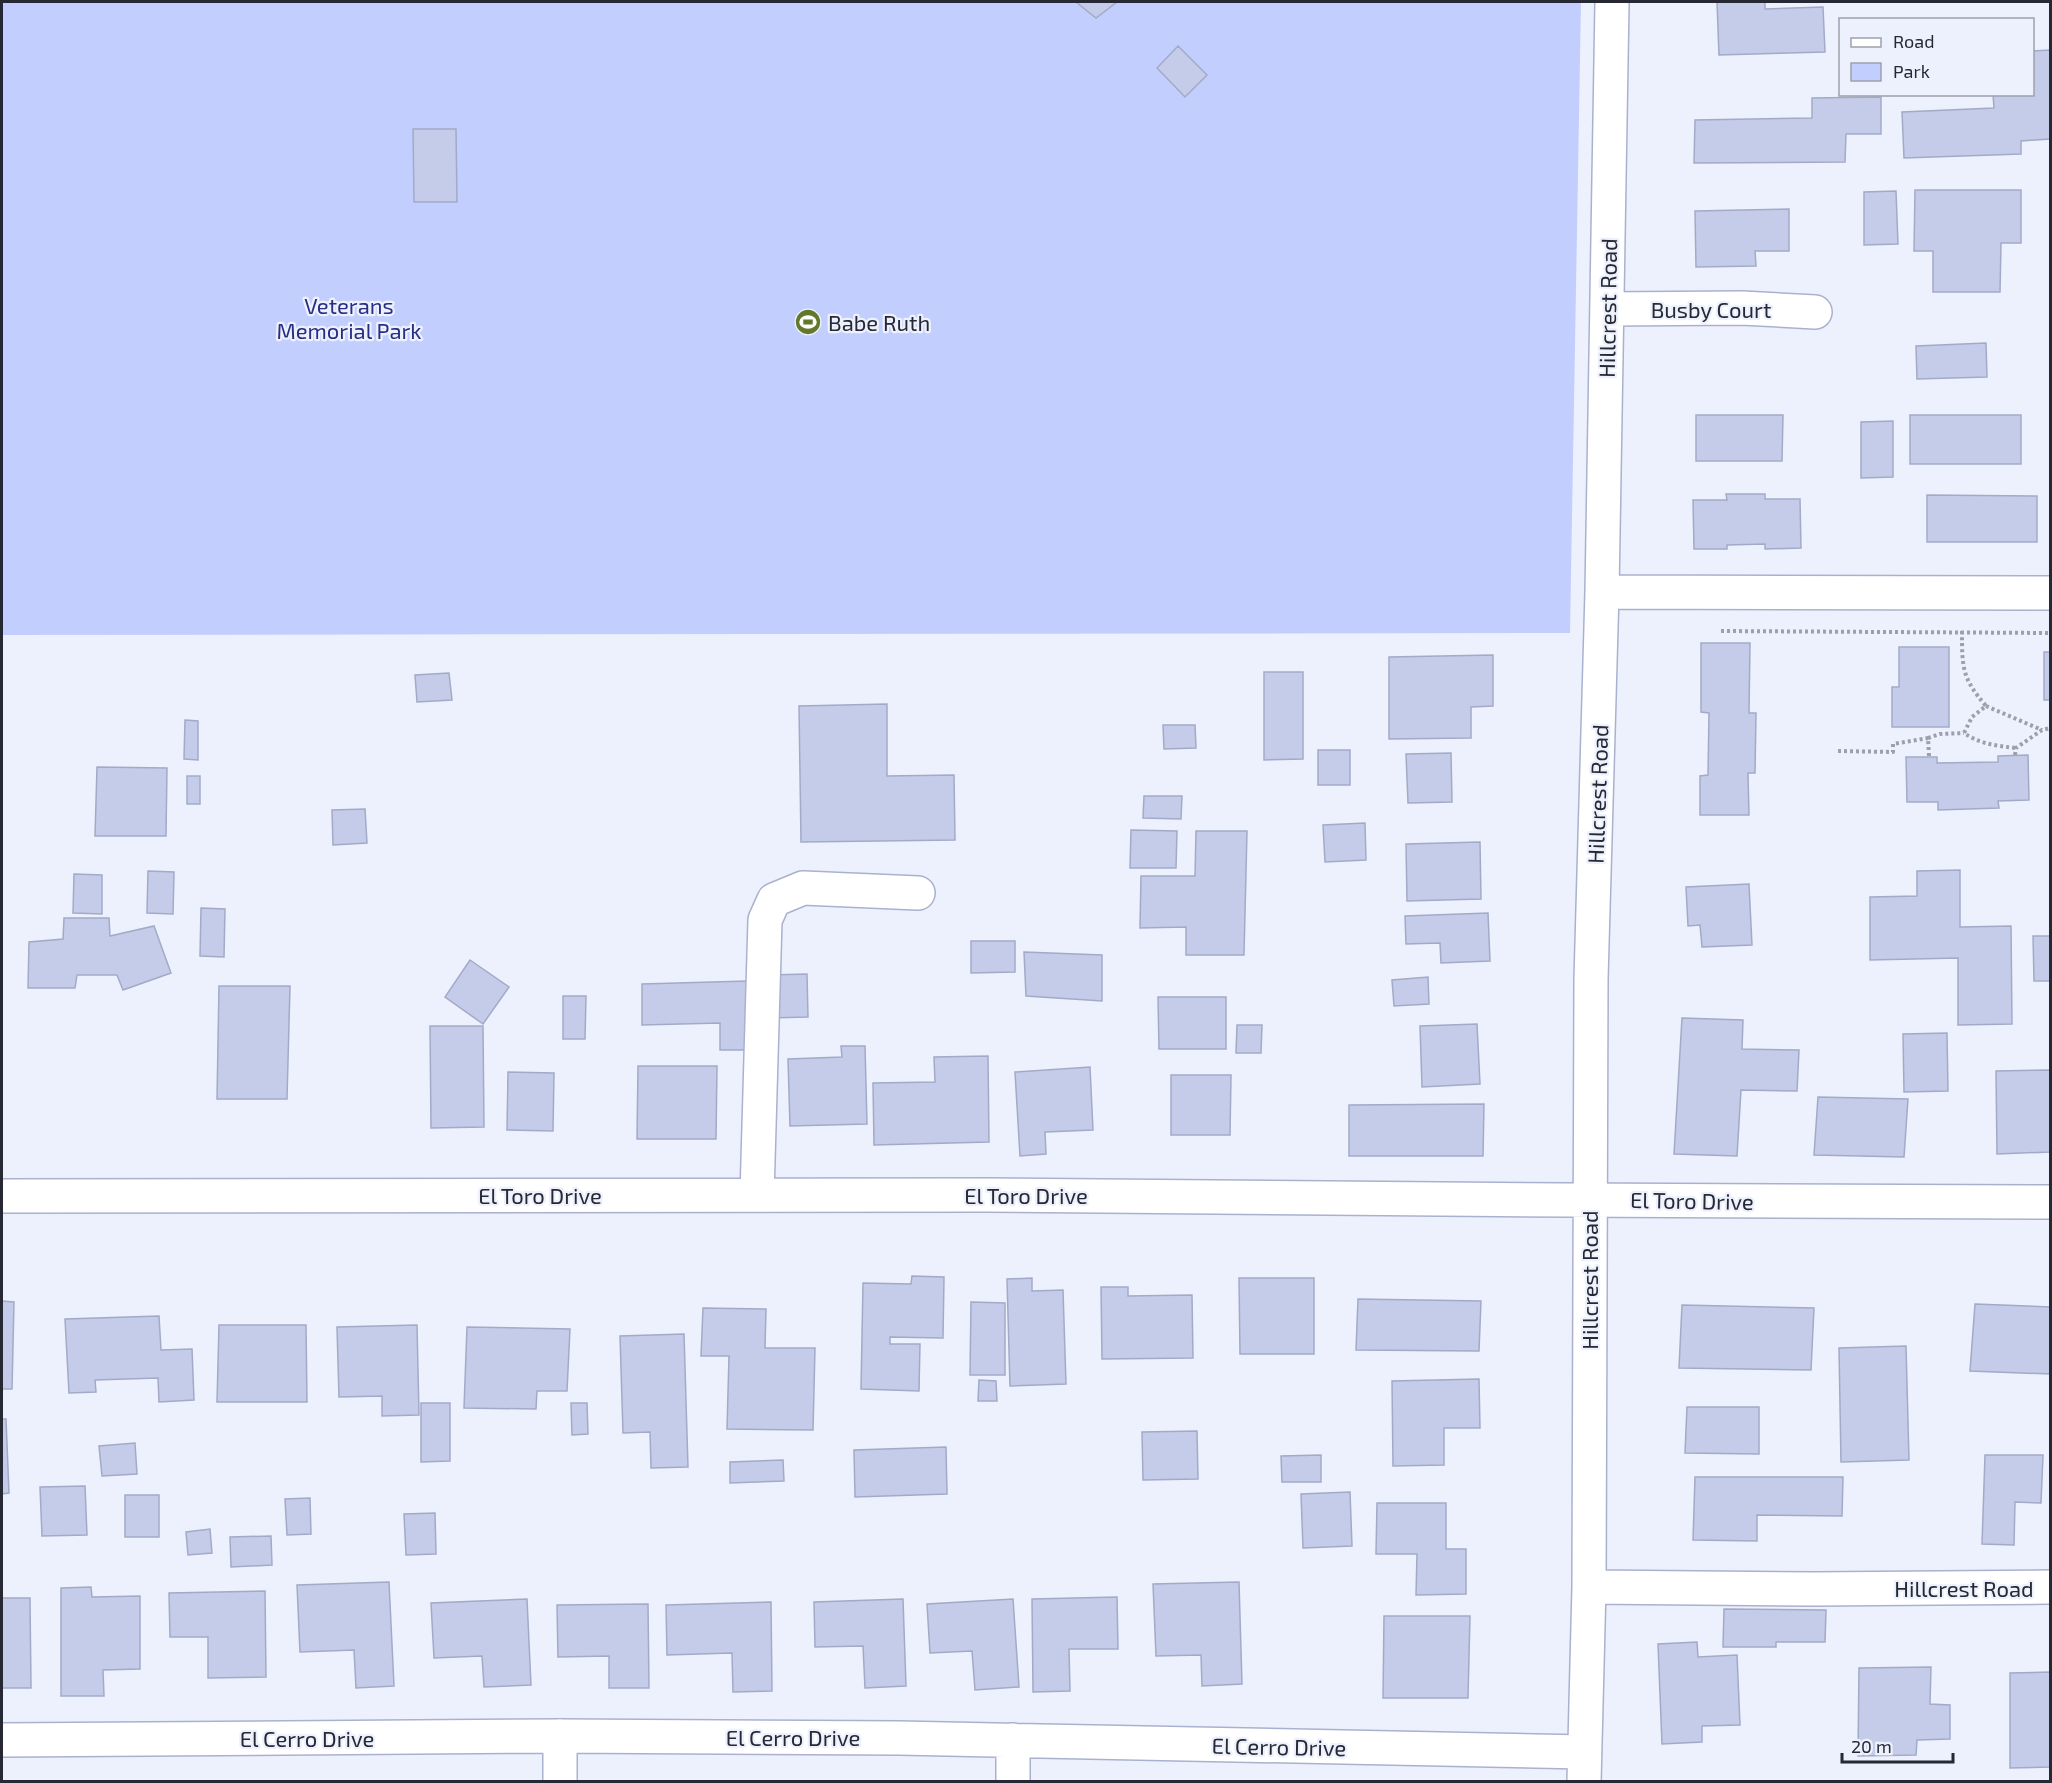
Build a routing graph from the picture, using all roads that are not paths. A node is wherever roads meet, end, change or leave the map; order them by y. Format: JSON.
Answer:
{"nodes":[{"id":1,"x":1612,"y":2,"type":"edge"},
{"id":2,"x":1607,"y":309,"type":"junction"},
{"id":3,"x":1815,"y":312,"type":"dead end"},
{"id":4,"x":1602,"y":592,"type":"junction"},
{"id":5,"x":2050,"y":593,"type":"edge"},
{"id":6,"x":918,"y":893,"type":"dead end"},
{"id":7,"x":757,"y":1195,"type":"junction"},
{"id":8,"x":2,"y":1196,"type":"edge"},
{"id":9,"x":1590,"y":1199,"type":"junction"},
{"id":10,"x":2050,"y":1202,"type":"edge"},
{"id":11,"x":1589,"y":1587,"type":"junction"},
{"id":12,"x":2050,"y":1587,"type":"edge"},
{"id":13,"x":560,"y":1736,"type":"junction"},
{"id":14,"x":2,"y":1740,"type":"edge"},
{"id":15,"x":1013,"y":1740,"type":"junction"},
{"id":16,"x":1584,"y":1767,"type":"edge"},
{"id":17,"x":560,"y":1782,"type":"edge"},
{"id":18,"x":1012,"y":1782,"type":"edge"}],
"edges":[{"from":1,"to":2,"type":"street","name":"Hillcrest Road"},
{"from":2,"to":3,"type":"street","name":"Busby Court"},
{"from":2,"to":4,"type":"street","name":"Hillcrest Road"},
{"from":4,"to":5,"type":"street"},
{"from":4,"to":9,"type":"street","name":"Hillcrest Road"},
{"from":6,"to":7,"type":"street"},
{"from":7,"to":8,"type":"street","name":"El Toro Drive"},
{"from":7,"to":9,"type":"street","name":"El Toro Drive"},
{"from":9,"to":10,"type":"street","name":"El Toro Drive"},
{"from":9,"to":11,"type":"street","name":"Hillcrest Road"},
{"from":11,"to":12,"type":"street","name":"Hillcrest Road"},
{"from":11,"to":16,"type":"street","name":"Hillcrest Road"},
{"from":13,"to":14,"type":"street","name":"El Cerro Drive"},
{"from":13,"to":15,"type":"street","name":"El Cerro Drive"},
{"from":13,"to":17,"type":"street"},
{"from":15,"to":16,"type":"street","name":"El Cerro Drive"},
{"from":15,"to":18,"type":"street"}]}
